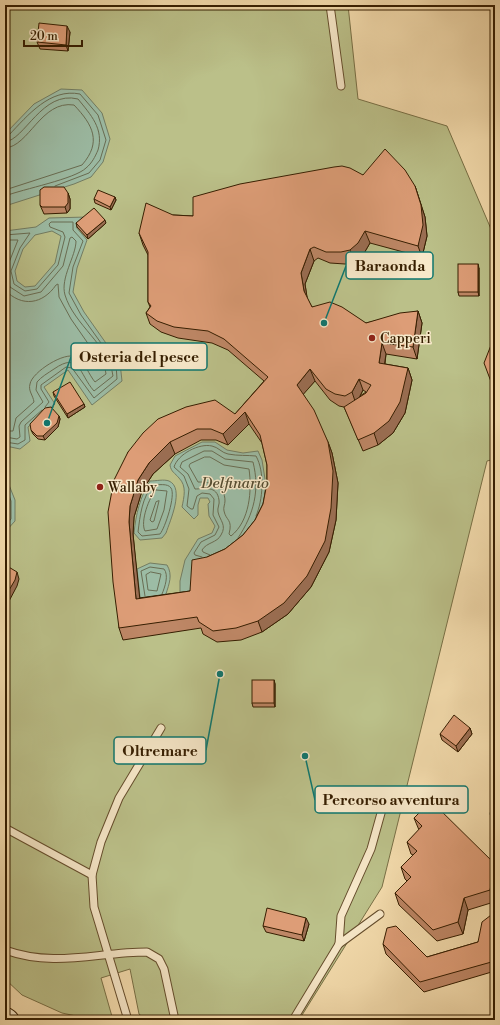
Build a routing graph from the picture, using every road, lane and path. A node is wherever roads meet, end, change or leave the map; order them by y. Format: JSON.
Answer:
{"nodes":[{"id":1,"x":330,"y":5,"type":"edge"},
{"id":2,"x":340,"y":86,"type":"dead end"},
{"id":3,"x":161,"y":728,"type":"dead end"},
{"id":4,"x":383,"y":806,"type":"dead end"},
{"id":5,"x":5,"y":828,"type":"edge"},
{"id":6,"x":92,"y":875,"type":"junction"},
{"id":7,"x":380,"y":914,"type":"dead end"},
{"id":8,"x":339,"y":944,"type":"junction"},
{"id":9,"x":5,"y":950,"type":"edge"},
{"id":10,"x":108,"y":956,"type":"junction"},
{"id":11,"x":128,"y":1020,"type":"edge"},
{"id":12,"x":175,"y":1020,"type":"edge"},
{"id":13,"x":293,"y":1020,"type":"edge"}],
"edges":[{"from":1,"to":2,"type":"lane"},
{"from":3,"to":6,"type":"lane"},
{"from":4,"to":8,"type":"lane"},
{"from":5,"to":6,"type":"lane"},
{"from":6,"to":10,"type":"lane"},
{"from":7,"to":8,"type":"lane"},
{"from":8,"to":13,"type":"lane"},
{"from":9,"to":10,"type":"lane"},
{"from":10,"to":11,"type":"lane"},
{"from":10,"to":12,"type":"lane"}]}
